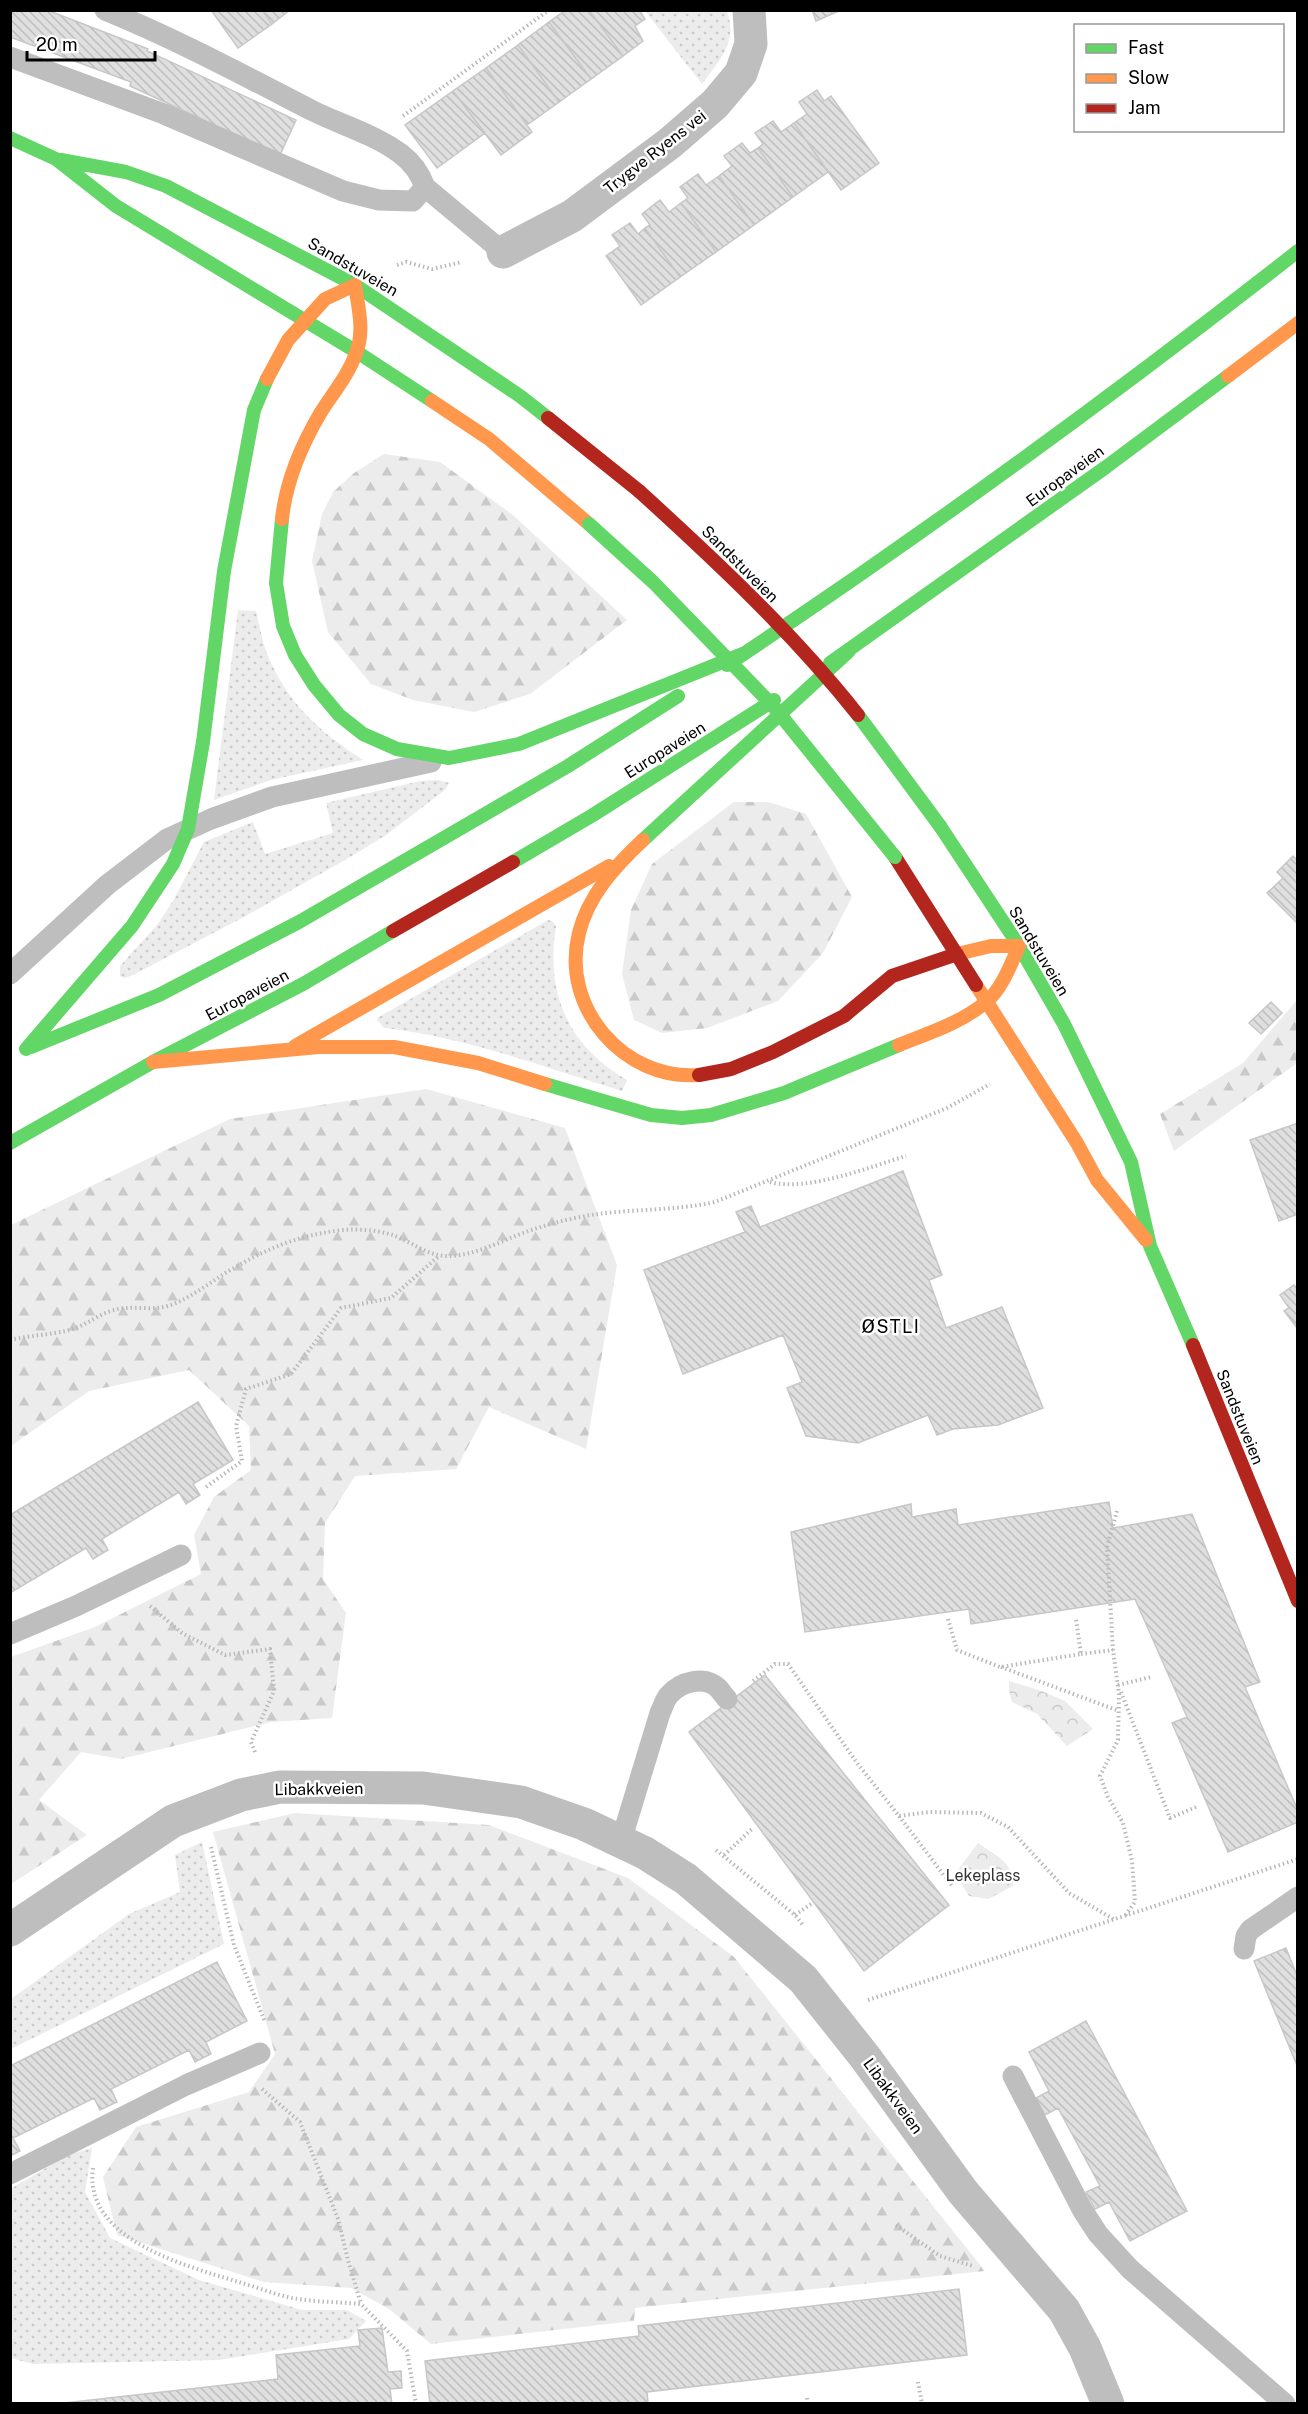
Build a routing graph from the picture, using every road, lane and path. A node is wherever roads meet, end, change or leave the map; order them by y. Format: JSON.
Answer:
{"nodes":[{"id":1,"x":105,"y":10,"type":"edge"},
{"id":2,"x":549,"y":10,"type":"edge"},
{"id":3,"x":749,"y":10,"type":"edge"},
{"id":4,"x":10,"y":57,"type":"edge"},
{"id":5,"x":374,"y":137,"type":"junction"},
{"id":6,"x":10,"y":138,"type":"edge"},
{"id":7,"x":56,"y":159,"type":"junction"},
{"id":8,"x":425,"y":187,"type":"junction"},
{"id":9,"x":1298,"y":251,"type":"edge"},
{"id":10,"x":503,"y":252,"type":"junction"},
{"id":11,"x":391,"y":270,"type":"dead end"},
{"id":12,"x":355,"y":285,"type":"junction"},
{"id":13,"x":304,"y":320,"type":"junction"},
{"id":14,"x":1298,"y":323,"type":"edge"},
{"id":15,"x":357,"y":352,"type":"junction"},
{"id":16,"x":849,"y":651,"type":"junction"},
{"id":17,"x":745,"y":653,"type":"junction"},
{"id":18,"x":449,"y":758,"type":"junction"},
{"id":19,"x":188,"y":829,"type":"junction"},
{"id":20,"x":624,"y":858,"type":"junction"},
{"id":21,"x":1019,"y":946,"type":"junction"},
{"id":22,"x":959,"y":955,"type":"junction"},
{"id":23,"x":10,"y":974,"type":"edge"},
{"id":24,"x":988,"y":1001,"type":"junction"},
{"id":25,"x":26,"y":1049,"type":"junction"},
{"id":26,"x":289,"y":1049,"type":"junction"},
{"id":27,"x":10,"y":1056,"type":"edge"},
{"id":28,"x":153,"y":1062,"type":"junction"},
{"id":29,"x":990,"y":1084,"type":"dead end"},
{"id":30,"x":10,"y":1143,"type":"edge"},
{"id":31,"x":906,"y":1156,"type":"dead end"},
{"id":32,"x":770,"y":1181,"type":"junction"},
{"id":33,"x":1150,"y":1246,"type":"junction"},
{"id":34,"x":440,"y":1256,"type":"junction"},
{"id":35,"x":10,"y":1340,"type":"edge"},
{"id":36,"x":206,"y":1487,"type":"dead end"},
{"id":37,"x":1117,"y":1511,"type":"dead end"},
{"id":38,"x":181,"y":1555,"type":"dead end"},
{"id":39,"x":1298,"y":1600,"type":"edge"},
{"id":40,"x":143,"y":1601,"type":"dead end"},
{"id":41,"x":948,"y":1619,"type":"dead end"},
{"id":42,"x":1076,"y":1619,"type":"dead end"},
{"id":43,"x":10,"y":1634,"type":"edge"},
{"id":44,"x":1113,"y":1650,"type":"junction"},
{"id":45,"x":1081,"y":1654,"type":"junction"},
{"id":46,"x":1001,"y":1667,"type":"junction"},
{"id":47,"x":1151,"y":1677,"type":"dead end"},
{"id":48,"x":748,"y":1684,"type":"dead end"},
{"id":49,"x":1118,"y":1684,"type":"junction"},
{"id":50,"x":727,"y":1699,"type":"dead end"},
{"id":51,"x":1119,"y":1710,"type":"junction"},
{"id":52,"x":255,"y":1753,"type":"dead end"},
{"id":53,"x":1196,"y":1807,"type":"dead end"},
{"id":54,"x":898,"y":1816,"type":"junction"},
{"id":55,"x":753,"y":1828,"type":"dead end"},
{"id":56,"x":209,"y":1836,"type":"dead end"},
{"id":57,"x":621,"y":1841,"type":"junction"},
{"id":58,"x":724,"y":1855,"type":"dead end"},
{"id":59,"x":1298,"y":1859,"type":"edge"},
{"id":60,"x":952,"y":1886,"type":"dead end"},
{"id":61,"x":1298,"y":1897,"type":"edge"},
{"id":62,"x":811,"y":1904,"type":"dead end"},
{"id":63,"x":795,"y":1915,"type":"dead end"},
{"id":64,"x":1124,"y":1918,"type":"junction"},
{"id":65,"x":1115,"y":1920,"type":"junction"},
{"id":66,"x":10,"y":1930,"type":"edge"},
{"id":67,"x":1244,"y":1950,"type":"dead end"},
{"id":68,"x":830,"y":2012,"type":"junction"},
{"id":69,"x":260,"y":2053,"type":"joint"},
{"id":70,"x":239,"y":2064,"type":"junction"},
{"id":71,"x":1012,"y":2076,"type":"dead end"},
{"id":72,"x":117,"y":2119,"type":"junction"},
{"id":73,"x":10,"y":2174,"type":"edge"},
{"id":74,"x":896,"y":2225,"type":"dead end"},
{"id":75,"x":983,"y":2269,"type":"dead end"},
{"id":76,"x":361,"y":2304,"type":"junction"},
{"id":77,"x":918,"y":2382,"type":"dead end"},
{"id":78,"x":416,"y":2403,"type":"edge"},
{"id":79,"x":922,"y":2403,"type":"edge"},
{"id":80,"x":1108,"y":2403,"type":"edge"},
{"id":81,"x":1285,"y":2403,"type":"edge"}],
"edges":[{"from":1,"to":5,"type":"lane"},
{"from":2,"to":5,"type":"path"},
{"from":3,"to":10,"type":"street","name":"Trygve Ryens vei"},
{"from":4,"to":8,"type":"lane"},
{"from":5,"to":8,"type":"lane"},
{"from":6,"to":7,"type":"main road","name":"Sandstuveien"},
{"from":7,"to":12,"type":"main road","name":"Sandstuveien"},
{"from":7,"to":13,"type":"main road","name":"Sandstuveien"},
{"from":8,"to":10,"type":"lane"},
{"from":9,"to":17,"type":"main road"},
{"from":10,"to":11,"type":"path"},
{"from":12,"to":13,"type":"main road"},
{"from":12,"to":15,"type":"main road"},
{"from":12,"to":21,"type":"main road","name":"Sandstuveien","bridge":true},
{"from":13,"to":15,"type":"main road","name":"Sandstuveien"},
{"from":13,"to":19,"type":"main road"},
{"from":14,"to":16,"type":"main road","name":"Europaveien"},
{"from":15,"to":18,"type":"main road"},
{"from":15,"to":22,"type":"main road","name":"Sandstuveien","bridge":true},
{"from":16,"to":20,"type":"main road"},
{"from":16,"to":28,"type":"main road","name":"Europaveien"},
{"from":17,"to":18,"type":"main road"},
{"from":17,"to":25,"type":"main road"},
{"from":18,"to":19,"type":"lane"},
{"from":19,"to":23,"type":"lane"},
{"from":19,"to":25,"type":"main road"},
{"from":20,"to":22,"type":"main road"},
{"from":20,"to":26,"type":"main road"},
{"from":21,"to":22,"type":"main road"},
{"from":21,"to":24,"type":"main road"},
{"from":21,"to":33,"type":"main road","name":"Sandstuveien"},
{"from":22,"to":24,"type":"main road","name":"Sandstuveien"},
{"from":24,"to":26,"type":"main road"},
{"from":24,"to":33,"type":"main road","name":"Sandstuveien"},
{"from":25,"to":27,"type":"main road"},
{"from":26,"to":28,"type":"main road"},
{"from":28,"to":30,"type":"main road","name":"Europaveien"},
{"from":29,"to":32,"type":"path"},
{"from":31,"to":32,"type":"path"},
{"from":32,"to":34,"type":"path"},
{"from":33,"to":39,"type":"main road","name":"Sandstuveien"},
{"from":34,"to":35,"type":"path"},
{"from":34,"to":36,"type":"path"},
{"from":37,"to":44,"type":"path"},
{"from":38,"to":43,"type":"lane"},
{"from":40,"to":52,"type":"path"},
{"from":41,"to":46,"type":"path"},
{"from":42,"to":45,"type":"path"},
{"from":44,"to":45,"type":"path"},
{"from":44,"to":49,"type":"path"},
{"from":45,"to":46,"type":"path"},
{"from":46,"to":51,"type":"path"},
{"from":47,"to":49,"type":"path"},
{"from":48,"to":54,"type":"path"},
{"from":49,"to":51,"type":"path"},
{"from":49,"to":53,"type":"path"},
{"from":50,"to":57,"type":"lane"},
{"from":51,"to":64,"type":"path"},
{"from":54,"to":60,"type":"path"},
{"from":54,"to":65,"type":"path"},
{"from":55,"to":58,"type":"path"},
{"from":56,"to":69,"type":"path"},
{"from":57,"to":66,"type":"street","name":"Libakkveien"},
{"from":57,"to":68,"type":"street","name":"Libakkveien"},
{"from":59,"to":64,"type":"path"},
{"from":61,"to":67,"type":"lane"},
{"from":62,"to":63,"type":"path"},
{"from":64,"to":65,"type":"path"},
{"from":65,"to":68,"type":"path"},
{"from":68,"to":80,"type":"street","name":"Libakkveien"},
{"from":69,"to":70,"type":"lane"},
{"from":70,"to":72,"type":"lane"},
{"from":70,"to":76,"type":"path"},
{"from":71,"to":81,"type":"lane"},
{"from":72,"to":73,"type":"lane"},
{"from":72,"to":76,"type":"path"},
{"from":74,"to":75,"type":"path"},
{"from":76,"to":78,"type":"path"},
{"from":77,"to":79,"type":"path"}]}
